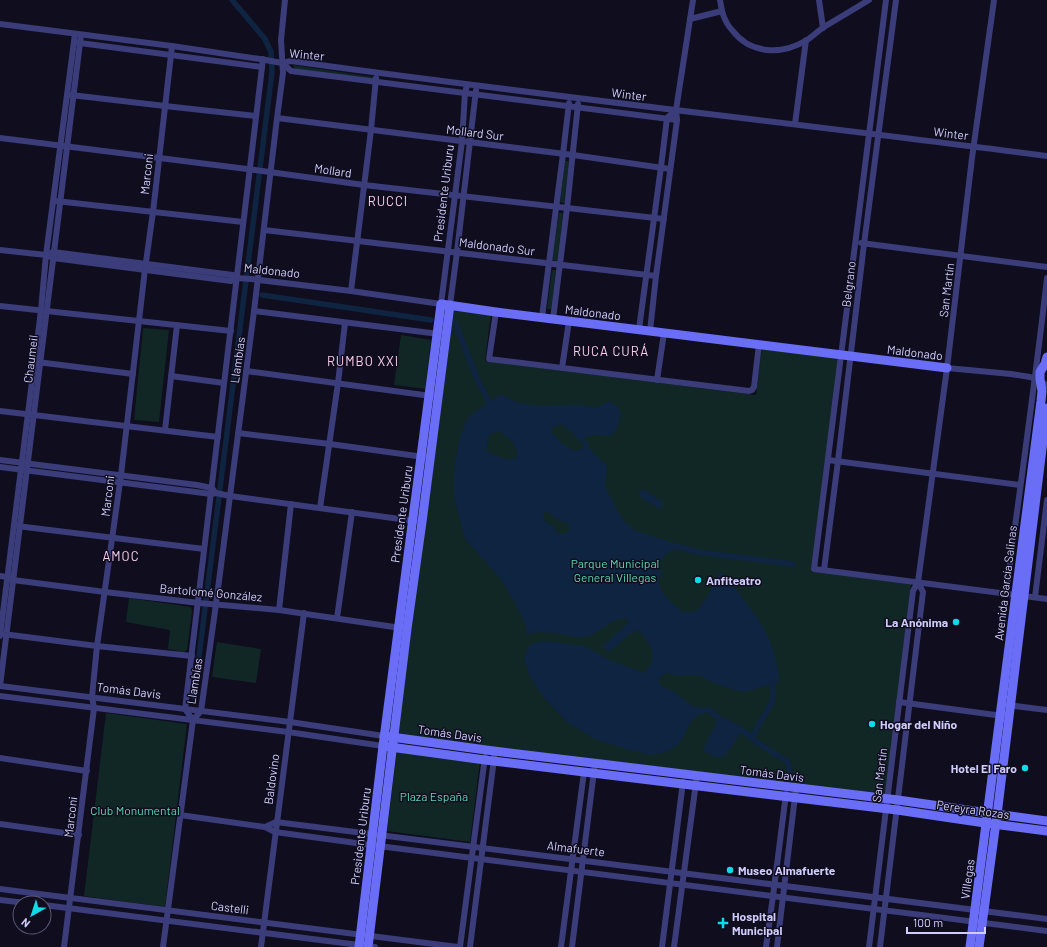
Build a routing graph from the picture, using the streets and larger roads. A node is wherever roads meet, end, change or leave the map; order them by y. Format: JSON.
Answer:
{"nodes":[{"id":1,"x":285,"y":0,"type":"edge"},
{"id":2,"x":693,"y":0,"type":"edge"},
{"id":3,"x":720,"y":0,"type":"edge"},
{"id":4,"x":819,"y":0,"type":"edge"},
{"id":5,"x":869,"y":0,"type":"edge"},
{"id":6,"x":886,"y":0,"type":"edge"},
{"id":7,"x":896,"y":0,"type":"edge"},
{"id":8,"x":994,"y":0,"type":"edge"},
{"id":9,"x":722,"y":11,"type":"junction"},
{"id":10,"x":690,"y":19,"type":"junction"},
{"id":11,"x":0,"y":24,"type":"edge"},
{"id":12,"x":823,"y":28,"type":"junction"},
{"id":13,"x":882,"y":28,"type":"junction"},
{"id":14,"x":892,"y":30,"type":"junction"},
{"id":15,"x":77,"y":38,"type":"junction"},
{"id":16,"x":806,"y":40,"type":"junction"},
{"id":17,"x":172,"y":46,"type":"junction"},
{"id":18,"x":171,"y":55,"type":"junction"},
{"id":19,"x":263,"y":60,"type":"junction"},
{"id":20,"x":279,"y":63,"type":"junction"},
{"id":21,"x":262,"y":67,"type":"junction"},
{"id":22,"x":377,"y":73,"type":"junction"},
{"id":23,"x":376,"y":82,"type":"junction"},
{"id":24,"x":467,"y":85,"type":"junction"},
{"id":25,"x":477,"y":86,"type":"junction"},
{"id":26,"x":465,"y":93,"type":"junction"},
{"id":27,"x":70,"y":94,"type":"junction"},
{"id":28,"x":476,"y":94,"type":"junction"},
{"id":29,"x":570,"y":98,"type":"junction"},
{"id":30,"x":579,"y":99,"type":"junction"},
{"id":31,"x":165,"y":106,"type":"junction"},
{"id":32,"x":568,"y":106,"type":"junction"},
{"id":33,"x":578,"y":107,"type":"junction"},
{"id":34,"x":676,"y":110,"type":"junction"},
{"id":35,"x":256,"y":116,"type":"junction"},
{"id":36,"x":277,"y":118,"type":"junction"},
{"id":37,"x":667,"y":118,"type":"junction"},
{"id":38,"x":677,"y":120,"type":"junction"},
{"id":39,"x":795,"y":124,"type":"junction"},
{"id":40,"x":371,"y":130,"type":"junction"},
{"id":41,"x":869,"y":133,"type":"junction"},
{"id":42,"x":879,"y":135,"type":"junction"},
{"id":43,"x":0,"y":138,"type":"edge"},
{"id":44,"x":462,"y":141,"type":"junction"},
{"id":45,"x":471,"y":142,"type":"junction"},
{"id":46,"x":974,"y":146,"type":"junction"},
{"id":47,"x":64,"y":147,"type":"junction"},
{"id":48,"x":563,"y":154,"type":"junction"},
{"id":49,"x":573,"y":155,"type":"junction"},
{"id":50,"x":1047,"y":156,"type":"edge"},
{"id":51,"x":159,"y":158,"type":"junction"},
{"id":52,"x":661,"y":167,"type":"junction"},
{"id":53,"x":670,"y":169,"type":"junction"},
{"id":54,"x":252,"y":170,"type":"junction"},
{"id":55,"x":268,"y":172,"type":"junction"},
{"id":56,"x":364,"y":185,"type":"junction"},
{"id":57,"x":455,"y":196,"type":"junction"},
{"id":58,"x":464,"y":196,"type":"junction"},
{"id":59,"x":56,"y":202,"type":"junction"},
{"id":60,"x":556,"y":207,"type":"junction"},
{"id":61,"x":567,"y":208,"type":"junction"},
{"id":62,"x":153,"y":212,"type":"junction"},
{"id":63,"x":654,"y":218,"type":"junction"},
{"id":64,"x":664,"y":219,"type":"junction"},
{"id":65,"x":243,"y":222,"type":"junction"},
{"id":66,"x":264,"y":230,"type":"junction"},
{"id":67,"x":357,"y":241,"type":"junction"},
{"id":68,"x":855,"y":242,"type":"junction"},
{"id":69,"x":864,"y":244,"type":"junction"},
{"id":70,"x":0,"y":250,"type":"edge"},
{"id":71,"x":448,"y":251,"type":"junction"},
{"id":72,"x":458,"y":252,"type":"junction"},
{"id":73,"x":51,"y":255,"type":"junction"},
{"id":74,"x":961,"y":256,"type":"junction"},
{"id":75,"x":549,"y":263,"type":"junction"},
{"id":76,"x":560,"y":264,"type":"junction"},
{"id":77,"x":145,"y":266,"type":"junction"},
{"id":78,"x":1047,"y":267,"type":"edge"},
{"id":79,"x":646,"y":275,"type":"junction"},
{"id":80,"x":656,"y":276,"type":"junction"},
{"id":81,"x":239,"y":278,"type":"junction"},
{"id":82,"x":1047,"y":278,"type":"edge"},
{"id":83,"x":254,"y":280,"type":"junction"},
{"id":84,"x":350,"y":291,"type":"junction"},
{"id":85,"x":446,"y":304,"type":"junction"},
{"id":86,"x":0,"y":306,"type":"edge"},
{"id":87,"x":44,"y":310,"type":"junction"},
{"id":88,"x":254,"y":311,"type":"junction"},
{"id":89,"x":496,"y":312,"type":"junction"},
{"id":90,"x":542,"y":318,"type":"junction"},
{"id":91,"x":553,"y":319,"type":"junction"},
{"id":92,"x":139,"y":321,"type":"junction"},
{"id":93,"x":569,"y":321,"type":"junction"},
{"id":94,"x":345,"y":323,"type":"junction"},
{"id":95,"x":177,"y":325,"type":"junction"},
{"id":96,"x":639,"y":330,"type":"junction"},
{"id":97,"x":231,"y":331,"type":"junction"},
{"id":98,"x":650,"y":331,"type":"junction"},
{"id":99,"x":664,"y":333,"type":"junction"},
{"id":100,"x":437,"y":334,"type":"junction"},
{"id":101,"x":446,"y":334,"type":"junction"},
{"id":102,"x":759,"y":344,"type":"junction"},
{"id":103,"x":841,"y":355,"type":"junction"},
{"id":104,"x":851,"y":356,"type":"junction"},
{"id":105,"x":37,"y":362,"type":"junction"},
{"id":106,"x":1046,"y":362,"type":"edge"},
{"id":107,"x":562,"y":368,"type":"junction"},
{"id":108,"x":947,"y":368,"type":"junction"},
{"id":109,"x":246,"y":370,"type":"junction"},
{"id":110,"x":1037,"y":370,"type":"junction"},
{"id":111,"x":133,"y":374,"type":"junction"},
{"id":112,"x":1012,"y":374,"type":"junction"},
{"id":113,"x":171,"y":376,"type":"junction"},
{"id":114,"x":657,"y":380,"type":"junction"},
{"id":115,"x":1041,"y":382,"type":"edge"},
{"id":116,"x":224,"y":383,"type":"junction"},
{"id":117,"x":338,"y":383,"type":"junction"},
{"id":118,"x":434,"y":396,"type":"junction"},
{"id":119,"x":1047,"y":408,"type":"edge"},
{"id":120,"x":0,"y":411,"type":"edge"},
{"id":121,"x":31,"y":414,"type":"junction"},
{"id":122,"x":127,"y":426,"type":"junction"},
{"id":123,"x":165,"y":430,"type":"junction"},
{"id":124,"x":238,"y":433,"type":"junction"},
{"id":125,"x":218,"y":437,"type":"junction"},
{"id":126,"x":330,"y":444,"type":"junction"},
{"id":127,"x":426,"y":457,"type":"junction"},
{"id":128,"x":0,"y":460,"type":"edge"},
{"id":129,"x":828,"y":460,"type":"junction"},
{"id":130,"x":838,"y":461,"type":"junction"},
{"id":131,"x":0,"y":467,"type":"edge"},
{"id":132,"x":24,"y":467,"type":"junction"},
{"id":133,"x":933,"y":473,"type":"junction"},
{"id":134,"x":121,"y":478,"type":"junction"},
{"id":135,"x":1020,"y":484,"type":"junction"},
{"id":136,"x":213,"y":492,"type":"junction"},
{"id":137,"x":227,"y":495,"type":"junction"},
{"id":138,"x":1047,"y":500,"type":"edge"},
{"id":139,"x":291,"y":504,"type":"junction"},
{"id":140,"x":320,"y":508,"type":"junction"},
{"id":141,"x":352,"y":512,"type":"junction"},
{"id":142,"x":413,"y":520,"type":"junction"},
{"id":143,"x":422,"y":522,"type":"junction"},
{"id":144,"x":17,"y":526,"type":"junction"},
{"id":145,"x":113,"y":538,"type":"junction"},
{"id":146,"x":204,"y":549,"type":"junction"},
{"id":147,"x":824,"y":570,"type":"junction"},
{"id":148,"x":0,"y":576,"type":"edge"},
{"id":149,"x":10,"y":578,"type":"junction"},
{"id":150,"x":918,"y":582,"type":"junction"},
{"id":151,"x":3,"y":584,"type":"edge"},
{"id":152,"x":105,"y":592,"type":"junction"},
{"id":153,"x":1006,"y":594,"type":"junction"},
{"id":154,"x":1020,"y":595,"type":"junction"},
{"id":155,"x":1035,"y":597,"type":"junction"},
{"id":156,"x":1047,"y":599,"type":"edge"},
{"id":157,"x":201,"y":603,"type":"junction"},
{"id":158,"x":213,"y":604,"type":"junction"},
{"id":159,"x":278,"y":610,"type":"junction"},
{"id":160,"x":304,"y":613,"type":"junction"},
{"id":161,"x":337,"y":618,"type":"junction"},
{"id":162,"x":403,"y":628,"type":"junction"},
{"id":163,"x":2,"y":635,"type":"edge"},
{"id":164,"x":97,"y":646,"type":"junction"},
{"id":165,"x":192,"y":656,"type":"junction"},
{"id":166,"x":0,"y":686,"type":"edge"},
{"id":167,"x":0,"y":696,"type":"edge"},
{"id":168,"x":92,"y":697,"type":"junction"},
{"id":169,"x":899,"y":702,"type":"junction"},
{"id":170,"x":910,"y":703,"type":"junction"},
{"id":171,"x":1006,"y":705,"type":"junction"},
{"id":172,"x":94,"y":708,"type":"junction"},
{"id":173,"x":186,"y":709,"type":"junction"},
{"id":174,"x":1047,"y":710,"type":"edge"},
{"id":175,"x":201,"y":711,"type":"junction"},
{"id":176,"x":1004,"y":716,"type":"junction"},
{"id":177,"x":193,"y":720,"type":"junction"},
{"id":178,"x":290,"y":722,"type":"junction"},
{"id":179,"x":288,"y":732,"type":"junction"},
{"id":180,"x":384,"y":736,"type":"junction"},
{"id":181,"x":394,"y":738,"type":"junction"},
{"id":182,"x":383,"y":746,"type":"junction"},
{"id":183,"x":393,"y":747,"type":"junction"},
{"id":184,"x":490,"y":750,"type":"junction"},
{"id":185,"x":0,"y":758,"type":"edge"},
{"id":186,"x":489,"y":760,"type":"junction"},
{"id":187,"x":595,"y":763,"type":"junction"},
{"id":188,"x":87,"y":771,"type":"junction"},
{"id":189,"x":584,"y":772,"type":"junction"},
{"id":190,"x":594,"y":773,"type":"junction"},
{"id":191,"x":684,"y":774,"type":"junction"},
{"id":192,"x":697,"y":776,"type":"junction"},
{"id":193,"x":683,"y":784,"type":"junction"},
{"id":194,"x":695,"y":785,"type":"junction"},
{"id":195,"x":791,"y":787,"type":"junction"},
{"id":196,"x":790,"y":797,"type":"junction"},
{"id":197,"x":887,"y":799,"type":"junction"},
{"id":198,"x":898,"y":800,"type":"junction"},
{"id":199,"x":886,"y":808,"type":"junction"},
{"id":200,"x":896,"y":810,"type":"junction"},
{"id":201,"x":180,"y":814,"type":"junction"},
{"id":202,"x":993,"y":814,"type":"junction"},
{"id":203,"x":1047,"y":821,"type":"edge"},
{"id":204,"x":276,"y":822,"type":"junction"},
{"id":205,"x":0,"y":824,"type":"edge"},
{"id":206,"x":991,"y":824,"type":"junction"},
{"id":207,"x":265,"y":827,"type":"junction"},
{"id":208,"x":1047,"y":831,"type":"edge"},
{"id":209,"x":275,"y":832,"type":"junction"},
{"id":210,"x":377,"y":834,"type":"junction"},
{"id":211,"x":79,"y":835,"type":"junction"},
{"id":212,"x":376,"y":846,"type":"junction"},
{"id":213,"x":473,"y":846,"type":"junction"},
{"id":214,"x":482,"y":847,"type":"junction"},
{"id":215,"x":472,"y":858,"type":"junction"},
{"id":216,"x":572,"y":858,"type":"junction"},
{"id":217,"x":481,"y":859,"type":"junction"},
{"id":218,"x":583,"y":860,"type":"junction"},
{"id":219,"x":571,"y":870,"type":"junction"},
{"id":220,"x":672,"y":871,"type":"junction"},
{"id":221,"x":581,"y":872,"type":"junction"},
{"id":222,"x":684,"y":873,"type":"junction"},
{"id":223,"x":670,"y":883,"type":"junction"},
{"id":224,"x":775,"y":884,"type":"junction"},
{"id":225,"x":682,"y":885,"type":"junction"},
{"id":226,"x":784,"y":886,"type":"junction"},
{"id":227,"x":0,"y":889,"type":"edge"},
{"id":228,"x":773,"y":896,"type":"junction"},
{"id":229,"x":875,"y":897,"type":"junction"},
{"id":230,"x":71,"y":898,"type":"junction"},
{"id":231,"x":783,"y":898,"type":"junction"},
{"id":232,"x":886,"y":898,"type":"junction"},
{"id":233,"x":0,"y":900,"type":"edge"},
{"id":234,"x":12,"y":901,"type":"edge"},
{"id":235,"x":52,"y":906,"type":"edge"},
{"id":236,"x":70,"y":908,"type":"junction"},
{"id":237,"x":874,"y":909,"type":"junction"},
{"id":238,"x":168,"y":910,"type":"junction"},
{"id":239,"x":884,"y":910,"type":"junction"},
{"id":240,"x":979,"y":911,"type":"junction"},
{"id":241,"x":1047,"y":919,"type":"edge"},
{"id":242,"x":167,"y":920,"type":"junction"},
{"id":243,"x":264,"y":922,"type":"junction"},
{"id":244,"x":978,"y":922,"type":"junction"},
{"id":245,"x":1047,"y":931,"type":"edge"},
{"id":246,"x":262,"y":932,"type":"junction"},
{"id":247,"x":365,"y":935,"type":"junction"},
{"id":248,"x":366,"y":946,"type":"edge"},
{"id":249,"x":64,"y":947,"type":"edge"},
{"id":250,"x":163,"y":947,"type":"edge"},
{"id":251,"x":261,"y":947,"type":"edge"},
{"id":252,"x":459,"y":947,"type":"edge"},
{"id":253,"x":470,"y":947,"type":"edge"},
{"id":254,"x":561,"y":947,"type":"edge"},
{"id":255,"x":572,"y":947,"type":"edge"},
{"id":256,"x":662,"y":947,"type":"edge"},
{"id":257,"x":674,"y":947,"type":"edge"},
{"id":258,"x":766,"y":947,"type":"edge"},
{"id":259,"x":777,"y":947,"type":"edge"},
{"id":260,"x":869,"y":947,"type":"edge"},
{"id":261,"x":880,"y":947,"type":"edge"},
{"id":262,"x":970,"y":947,"type":"edge"},
{"id":263,"x":980,"y":947,"type":"edge"}],
"edges":[{"from":1,"to":20,"type":"street","name":"Llambías"},
{"from":2,"to":10,"type":"street"},
{"from":3,"to":9,"type":"street"},
{"from":4,"to":12,"type":"street"},
{"from":5,"to":12,"type":"street"},
{"from":6,"to":13,"type":"street","name":"Belgrano"},
{"from":7,"to":14,"type":"street","name":"Belgrano"},
{"from":8,"to":46,"type":"street","name":"San Martín"},
{"from":9,"to":10,"type":"street"},
{"from":9,"to":16,"type":"street"},
{"from":10,"to":34,"type":"street"},
{"from":11,"to":15,"type":"street","name":"Winter"},
{"from":12,"to":16,"type":"street"},
{"from":13,"to":14,"type":"street"},
{"from":13,"to":41,"type":"street","name":"Belgrano"},
{"from":14,"to":42,"type":"street","name":"Belgrano"},
{"from":15,"to":17,"type":"street","name":"Winter"},
{"from":15,"to":18,"type":"street"},
{"from":15,"to":27,"type":"street","name":"Chaumeil"},
{"from":16,"to":39,"type":"street"},
{"from":17,"to":18,"type":"street","name":"Marconi"},
{"from":17,"to":19,"type":"street","name":"Winter"},
{"from":18,"to":21,"type":"street"},
{"from":18,"to":31,"type":"street","name":"Marconi"},
{"from":19,"to":20,"type":"street","name":"Winter"},
{"from":19,"to":21,"type":"street","name":"Llambías"},
{"from":20,"to":22,"type":"street","name":"Winter"},
{"from":20,"to":23,"type":"street","name":"Winter"},
{"from":20,"to":36,"type":"street","name":"Llambías"},
{"from":21,"to":35,"type":"street","name":"Llambías"},
{"from":22,"to":23,"type":"street"},
{"from":22,"to":24,"type":"street","name":"Winter"},
{"from":23,"to":26,"type":"street","name":"Winter"},
{"from":23,"to":40,"type":"street"},
{"from":24,"to":25,"type":"street","name":"Winter"},
{"from":24,"to":26,"type":"street","name":"Presidente Uriburu"},
{"from":25,"to":28,"type":"street","name":"Presidente Uriburu"},
{"from":25,"to":29,"type":"street","name":"Winter"},
{"from":26,"to":28,"type":"street","name":"Winter"},
{"from":26,"to":44,"type":"street","name":"Presidente Uriburu"},
{"from":27,"to":31,"type":"street"},
{"from":27,"to":47,"type":"street","name":"Chaumeil"},
{"from":28,"to":32,"type":"street","name":"Winter"},
{"from":28,"to":45,"type":"street","name":"Presidente Uriburu"},
{"from":29,"to":30,"type":"street","name":"Winter"},
{"from":29,"to":32,"type":"street"},
{"from":30,"to":33,"type":"street"},
{"from":30,"to":34,"type":"street","name":"Winter"},
{"from":31,"to":35,"type":"street"},
{"from":31,"to":51,"type":"street","name":"Marconi"},
{"from":32,"to":33,"type":"street","name":"Winter"},
{"from":32,"to":48,"type":"street"},
{"from":33,"to":37,"type":"street","name":"Winter"},
{"from":33,"to":49,"type":"street"},
{"from":34,"to":37,"type":"street"},
{"from":34,"to":38,"type":"street"},
{"from":34,"to":39,"type":"street","name":"Winter"},
{"from":35,"to":54,"type":"street","name":"Llambías"},
{"from":36,"to":40,"type":"street","name":"Mollard Sur"},
{"from":36,"to":55,"type":"street","name":"Llambías"},
{"from":37,"to":38,"type":"street","name":"Winter"},
{"from":37,"to":52,"type":"street"},
{"from":38,"to":53,"type":"street"},
{"from":39,"to":41,"type":"street","name":"Winter"},
{"from":40,"to":44,"type":"street","name":"Mollard Sur"},
{"from":40,"to":56,"type":"street"},
{"from":41,"to":42,"type":"street","name":"Winter"},
{"from":41,"to":68,"type":"street","name":"Belgrano"},
{"from":42,"to":46,"type":"street","name":"Winter"},
{"from":42,"to":69,"type":"street","name":"Belgrano"},
{"from":43,"to":47,"type":"street","name":"Mollard"},
{"from":44,"to":45,"type":"street","name":"Mollard Sur"},
{"from":44,"to":57,"type":"street","name":"Presidente Uriburu"},
{"from":45,"to":48,"type":"street","name":"Mollard Sur"},
{"from":45,"to":58,"type":"street","name":"Presidente Uriburu"},
{"from":46,"to":50,"type":"street","name":"Winter"},
{"from":46,"to":74,"type":"street","name":"San Martín"},
{"from":47,"to":51,"type":"street","name":"Mollard"},
{"from":47,"to":59,"type":"street","name":"Chaumeil"},
{"from":48,"to":49,"type":"street","name":"Mollard Sur"},
{"from":48,"to":60,"type":"street"},
{"from":49,"to":52,"type":"street","name":"Mollard Sur"},
{"from":49,"to":61,"type":"street"},
{"from":51,"to":54,"type":"street","name":"Mollard"},
{"from":51,"to":62,"type":"street","name":"Marconi"},
{"from":52,"to":53,"type":"street","name":"Mollard Sur"},
{"from":52,"to":63,"type":"street"},
{"from":53,"to":64,"type":"street"},
{"from":54,"to":55,"type":"street","name":"Mollard"},
{"from":54,"to":65,"type":"street","name":"Llambías"},
{"from":55,"to":56,"type":"street","name":"Mollard"},
{"from":55,"to":66,"type":"street","name":"Llambías"},
{"from":56,"to":57,"type":"street","name":"Mollard"},
{"from":56,"to":67,"type":"street"},
{"from":57,"to":58,"type":"street","name":"Mollard"},
{"from":57,"to":71,"type":"street","name":"Presidente Uriburu"},
{"from":58,"to":60,"type":"street","name":"Mollard"},
{"from":58,"to":72,"type":"street","name":"Presidente Uriburu"},
{"from":59,"to":62,"type":"street"},
{"from":59,"to":73,"type":"street","name":"Chaumeil"},
{"from":60,"to":61,"type":"street","name":"Mollard"},
{"from":60,"to":75,"type":"street"},
{"from":61,"to":63,"type":"street","name":"Mollard"},
{"from":61,"to":76,"type":"street"},
{"from":62,"to":65,"type":"street"},
{"from":62,"to":77,"type":"street","name":"Marconi"},
{"from":63,"to":64,"type":"street","name":"Mollard"},
{"from":63,"to":79,"type":"street"},
{"from":64,"to":80,"type":"street"},
{"from":65,"to":81,"type":"street","name":"Llambías"},
{"from":66,"to":67,"type":"street","name":"Maldonado Sur"},
{"from":66,"to":83,"type":"street","name":"Llambías"},
{"from":67,"to":71,"type":"street","name":"Maldonado Sur"},
{"from":67,"to":84,"type":"street"},
{"from":68,"to":69,"type":"street"},
{"from":68,"to":103,"type":"street","name":"Belgrano"},
{"from":69,"to":74,"type":"street"},
{"from":69,"to":104,"type":"street","name":"Belgrano"},
{"from":70,"to":73,"type":"street","name":"Maldonado"},
{"from":71,"to":72,"type":"street","name":"Maldonado Sur"},
{"from":71,"to":85,"type":"street","name":"Presidente Uriburu"},
{"from":72,"to":75,"type":"street","name":"Maldonado Sur"},
{"from":72,"to":85,"type":"street","name":"Presidente Uriburu"},
{"from":73,"to":77,"type":"street","name":"Maldonado"},
{"from":73,"to":87,"type":"street","name":"Chaumeil"},
{"from":74,"to":78,"type":"street"},
{"from":74,"to":108,"type":"street","name":"San Martín"},
{"from":75,"to":76,"type":"street","name":"Maldonado Sur"},
{"from":75,"to":90,"type":"street"},
{"from":76,"to":79,"type":"street","name":"Maldonado Sur"},
{"from":76,"to":91,"type":"street"},
{"from":77,"to":81,"type":"street","name":"Maldonado"},
{"from":77,"to":92,"type":"street","name":"Marconi"},
{"from":79,"to":80,"type":"street","name":"Maldonado Sur"},
{"from":79,"to":96,"type":"street"},
{"from":80,"to":98,"type":"street"},
{"from":81,"to":83,"type":"street","name":"Maldonado"},
{"from":81,"to":97,"type":"street","name":"Llambías"},
{"from":82,"to":110,"type":"street"},
{"from":83,"to":84,"type":"street","name":"Maldonado"},
{"from":83,"to":88,"type":"street","name":"Llambías"},
{"from":84,"to":85,"type":"street","name":"Maldonado"},
{"from":85,"to":89,"type":"street","name":"Maldonado"},
{"from":85,"to":100,"type":"street","name":"Presidente Uriburu"},
{"from":85,"to":101,"type":"street","name":"Presidente Uriburu"},
{"from":86,"to":87,"type":"street"},
{"from":87,"to":92,"type":"street"},
{"from":87,"to":105,"type":"street","name":"Chaumeil"},
{"from":88,"to":94,"type":"street"},
{"from":88,"to":109,"type":"street","name":"Llambías"},
{"from":89,"to":90,"type":"street","name":"Maldonado"},
{"from":89,"to":107,"type":"street"},
{"from":90,"to":91,"type":"street","name":"Maldonado"},
{"from":91,"to":93,"type":"street","name":"Maldonado"},
{"from":92,"to":95,"type":"street"},
{"from":92,"to":111,"type":"street","name":"Marconi"},
{"from":93,"to":96,"type":"street","name":"Maldonado"},
{"from":93,"to":107,"type":"street"},
{"from":94,"to":100,"type":"street"},
{"from":94,"to":117,"type":"street"},
{"from":95,"to":97,"type":"street"},
{"from":95,"to":113,"type":"street"},
{"from":96,"to":98,"type":"street","name":"Maldonado"},
{"from":97,"to":116,"type":"street","name":"Llambías"},
{"from":98,"to":99,"type":"street","name":"Maldonado"},
{"from":99,"to":102,"type":"street","name":"Maldonado"},
{"from":99,"to":114,"type":"street"},
{"from":100,"to":101,"type":"street"},
{"from":100,"to":118,"type":"street","name":"Presidente Uriburu"},
{"from":101,"to":118,"type":"street","name":"Presidente Uriburu"},
{"from":102,"to":103,"type":"street","name":"Maldonado"},
{"from":102,"to":114,"type":"street"},
{"from":103,"to":104,"type":"street","name":"Maldonado"},
{"from":103,"to":129,"type":"street","name":"Belgrano"},
{"from":104,"to":108,"type":"street","name":"Maldonado"},
{"from":104,"to":130,"type":"street","name":"Belgrano"},
{"from":105,"to":111,"type":"street"},
{"from":105,"to":121,"type":"street","name":"Chaumeil"},
{"from":106,"to":110,"type":"street"},
{"from":106,"to":115,"type":"street","name":"Avenida García Salinas"},
{"from":107,"to":114,"type":"street"},
{"from":108,"to":112,"type":"street"},
{"from":108,"to":133,"type":"street","name":"San Martín"},
{"from":109,"to":117,"type":"street"},
{"from":109,"to":124,"type":"street","name":"Llambías"},
{"from":110,"to":112,"type":"street"},
{"from":110,"to":115,"type":"street"},
{"from":111,"to":122,"type":"street","name":"Marconi"},
{"from":112,"to":115,"type":"street"},
{"from":113,"to":116,"type":"street"},
{"from":113,"to":123,"type":"street"},
{"from":115,"to":135,"type":"street"},
{"from":115,"to":154,"type":"street","name":"Avenida García Salinas"},
{"from":116,"to":125,"type":"street","name":"Llambías"},
{"from":117,"to":118,"type":"street"},
{"from":117,"to":126,"type":"street"},
{"from":118,"to":127,"type":"street","name":"Presidente Uriburu"},
{"from":119,"to":154,"type":"street","name":"Avenida García Salinas"},
{"from":120,"to":121,"type":"street"},
{"from":121,"to":122,"type":"street"},
{"from":121,"to":132,"type":"street","name":"Chaumeil"},
{"from":122,"to":123,"type":"street"},
{"from":122,"to":134,"type":"street","name":"Marconi"},
{"from":123,"to":125,"type":"street"},
{"from":124,"to":126,"type":"street"},
{"from":124,"to":137,"type":"street","name":"Llambías"},
{"from":125,"to":136,"type":"street","name":"Llambías"},
{"from":126,"to":127,"type":"street"},
{"from":126,"to":140,"type":"street"},
{"from":127,"to":142,"type":"street","name":"Presidente Uriburu"},
{"from":127,"to":143,"type":"street","name":"Presidente Uriburu"},
{"from":128,"to":132,"type":"street"},
{"from":129,"to":130,"type":"street"},
{"from":129,"to":147,"type":"street","name":"Belgrano"},
{"from":130,"to":133,"type":"street"},
{"from":130,"to":147,"type":"street","name":"Belgrano"},
{"from":131,"to":132,"type":"street"},
{"from":132,"to":134,"type":"street"},
{"from":132,"to":144,"type":"street","name":"Chaumeil"},
{"from":133,"to":135,"type":"street"},
{"from":133,"to":150,"type":"street","name":"San Martín"},
{"from":134,"to":136,"type":"street"},
{"from":134,"to":145,"type":"street","name":"Marconi"},
{"from":135,"to":153,"type":"street"},
{"from":136,"to":137,"type":"street"},
{"from":136,"to":146,"type":"street","name":"Llambías"},
{"from":137,"to":139,"type":"street"},
{"from":137,"to":158,"type":"street","name":"Llambías"},
{"from":138,"to":155,"type":"street"},
{"from":139,"to":140,"type":"street"},
{"from":139,"to":159,"type":"street"},
{"from":140,"to":141,"type":"street"},
{"from":141,"to":142,"type":"street"},
{"from":141,"to":161,"type":"street"},
{"from":142,"to":143,"type":"street"},
{"from":142,"to":162,"type":"street","name":"Presidente Uriburu"},
{"from":143,"to":162,"type":"street","name":"Presidente Uriburu"},
{"from":144,"to":145,"type":"street"},
{"from":144,"to":149,"type":"street","name":"Chaumeil"},
{"from":145,"to":146,"type":"street"},
{"from":145,"to":152,"type":"street","name":"Marconi"},
{"from":146,"to":157,"type":"street","name":"Llambías"},
{"from":147,"to":150,"type":"street"},
{"from":148,"to":149,"type":"street","name":"Bartolomé González"},
{"from":149,"to":151,"type":"street","name":"Chaumeil"},
{"from":149,"to":152,"type":"street","name":"Bartolomé González"},
{"from":149,"to":163,"type":"street","name":"Chaumeil"},
{"from":150,"to":153,"type":"street"},
{"from":150,"to":169,"type":"street","name":"San Martín"},
{"from":150,"to":170,"type":"street","name":"San Martín"},
{"from":151,"to":163,"type":"street","name":"Chaumeil"},
{"from":152,"to":157,"type":"street","name":"Bartolomé González"},
{"from":152,"to":164,"type":"street","name":"Marconi"},
{"from":153,"to":154,"type":"street"},
{"from":154,"to":155,"type":"street"},
{"from":154,"to":171,"type":"street","name":"Avenida García Salinas"},
{"from":155,"to":156,"type":"street"},
{"from":157,"to":158,"type":"street","name":"Bartolomé González"},
{"from":157,"to":165,"type":"street","name":"Llambías"},
{"from":158,"to":159,"type":"street","name":"Bartolomé González"},
{"from":158,"to":175,"type":"street","name":"Llambías"},
{"from":159,"to":160,"type":"street","name":"Bartolomé González"},
{"from":160,"to":161,"type":"street","name":"Bartolomé González"},
{"from":160,"to":178,"type":"street","name":"Baldovino"},
{"from":161,"to":162,"type":"street","name":"Bartolomé González"},
{"from":162,"to":180,"type":"street","name":"Presidente Uriburu"},
{"from":162,"to":181,"type":"street","name":"Presidente Uriburu"},
{"from":163,"to":164,"type":"street"},
{"from":163,"to":166,"type":"street","name":"Chaumeil"},
{"from":164,"to":165,"type":"street"},
{"from":164,"to":168,"type":"street","name":"Marconi"},
{"from":165,"to":173,"type":"street","name":"Llambías"},
{"from":166,"to":168,"type":"street","name":"Tomás Davis"},
{"from":167,"to":172,"type":"street","name":"Tomás Davis"},
{"from":168,"to":172,"type":"street","name":"Marconi"},
{"from":168,"to":173,"type":"street","name":"Tomás Davis"},
{"from":169,"to":170,"type":"street"},
{"from":169,"to":197,"type":"street","name":"San Martín"},
{"from":170,"to":176,"type":"street"},
{"from":170,"to":198,"type":"street","name":"San Martín"},
{"from":171,"to":174,"type":"street"},
{"from":171,"to":176,"type":"street","name":"Avenida García Salinas"},
{"from":172,"to":177,"type":"street","name":"Tomás Davis"},
{"from":172,"to":188,"type":"street","name":"Marconi"},
{"from":173,"to":175,"type":"street","name":"Tomás Davis"},
{"from":173,"to":177,"type":"street","name":"Llambías"},
{"from":175,"to":177,"type":"street","name":"Llambías"},
{"from":175,"to":178,"type":"street","name":"Tomás Davis"},
{"from":176,"to":202,"type":"street","name":"Avenida García Salinas"},
{"from":177,"to":179,"type":"street","name":"Tomás Davis"},
{"from":177,"to":201,"type":"street","name":"Llambías"},
{"from":178,"to":179,"type":"street","name":"Baldovino"},
{"from":178,"to":180,"type":"street","name":"Tomás Davis"},
{"from":179,"to":182,"type":"street","name":"Tomás Davis"},
{"from":179,"to":204,"type":"street","name":"Baldovino"},
{"from":180,"to":181,"type":"street","name":"Tomás Davis"},
{"from":180,"to":182,"type":"street","name":"Presidente Uriburu"},
{"from":181,"to":183,"type":"street","name":"Presidente Uriburu"},
{"from":181,"to":184,"type":"street","name":"Tomás Davis"},
{"from":182,"to":183,"type":"street","name":"Tomás Davis"},
{"from":182,"to":210,"type":"street","name":"Presidente Uriburu"},
{"from":183,"to":186,"type":"street","name":"Tomás Davis"},
{"from":183,"to":210,"type":"street","name":"Presidente Uriburu"},
{"from":184,"to":186,"type":"street"},
{"from":184,"to":187,"type":"street","name":"Tomás Davis"},
{"from":185,"to":188,"type":"street"},
{"from":186,"to":189,"type":"street","name":"Tomás Davis"},
{"from":186,"to":213,"type":"street"},
{"from":186,"to":214,"type":"street"},
{"from":187,"to":190,"type":"street"},
{"from":187,"to":191,"type":"street","name":"Tomás Davis"},
{"from":188,"to":211,"type":"street","name":"Marconi"},
{"from":189,"to":190,"type":"street","name":"Tomás Davis"},
{"from":189,"to":216,"type":"street"},
{"from":190,"to":193,"type":"street","name":"Tomás Davis"},
{"from":190,"to":218,"type":"street"},
{"from":191,"to":192,"type":"street","name":"Tomás Davis"},
{"from":191,"to":193,"type":"street"},
{"from":192,"to":194,"type":"street"},
{"from":192,"to":195,"type":"street","name":"Tomás Davis"},
{"from":193,"to":194,"type":"street","name":"Tomás Davis"},
{"from":193,"to":220,"type":"street"},
{"from":194,"to":196,"type":"street","name":"Tomás Davis"},
{"from":194,"to":222,"type":"street"},
{"from":195,"to":196,"type":"street"},
{"from":195,"to":196,"type":"street"},
{"from":195,"to":197,"type":"street","name":"Tomás Davis"},
{"from":196,"to":199,"type":"street","name":"Tomás Davis"},
{"from":196,"to":224,"type":"street"},
{"from":196,"to":226,"type":"street"},
{"from":197,"to":198,"type":"street","name":"Tomás Davis"},
{"from":197,"to":199,"type":"street","name":"San Martín"},
{"from":198,"to":200,"type":"street","name":"San Martín"},
{"from":198,"to":202,"type":"street","name":"Pereyra Rozas"},
{"from":199,"to":200,"type":"street","name":"Tomás Davis"},
{"from":199,"to":229,"type":"street","name":"San Martín"},
{"from":200,"to":206,"type":"street","name":"Pereyra Rozas"},
{"from":200,"to":232,"type":"street","name":"San Martín"},
{"from":201,"to":207,"type":"street","name":"Almafuerte"},
{"from":201,"to":238,"type":"street","name":"Llambías"},
{"from":202,"to":203,"type":"street","name":"Pereyra Rozas"},
{"from":202,"to":206,"type":"street","name":"Villegas"},
{"from":204,"to":207,"type":"street"},
{"from":204,"to":209,"type":"street","name":"Baldovino"},
{"from":204,"to":210,"type":"street","name":"Almafuerte"},
{"from":205,"to":211,"type":"street"},
{"from":206,"to":208,"type":"street","name":"Pereyra Rozas"},
{"from":206,"to":240,"type":"street","name":"Villegas"},
{"from":207,"to":209,"type":"street","name":"Almafuerte"},
{"from":209,"to":212,"type":"street","name":"Almafuerte"},
{"from":209,"to":243,"type":"street","name":"Baldovino"},
{"from":210,"to":212,"type":"street","name":"Presidente Uriburu"},
{"from":210,"to":213,"type":"street","name":"Almafuerte"},
{"from":211,"to":230,"type":"street","name":"Marconi"},
{"from":212,"to":215,"type":"street","name":"Almafuerte"},
{"from":212,"to":247,"type":"street","name":"Presidente Uriburu"},
{"from":213,"to":214,"type":"street","name":"Almafuerte"},
{"from":213,"to":215,"type":"street"},
{"from":214,"to":216,"type":"street","name":"Almafuerte"},
{"from":214,"to":217,"type":"street"},
{"from":215,"to":217,"type":"street","name":"Almafuerte"},
{"from":215,"to":252,"type":"street"},
{"from":216,"to":218,"type":"street","name":"Almafuerte"},
{"from":216,"to":219,"type":"street"},
{"from":217,"to":219,"type":"street","name":"Almafuerte"},
{"from":217,"to":253,"type":"street"},
{"from":218,"to":220,"type":"street","name":"Almafuerte"},
{"from":218,"to":221,"type":"street"},
{"from":219,"to":221,"type":"street","name":"Almafuerte"},
{"from":219,"to":254,"type":"street"},
{"from":220,"to":222,"type":"street","name":"Almafuerte"},
{"from":220,"to":223,"type":"street"},
{"from":221,"to":223,"type":"street","name":"Almafuerte"},
{"from":221,"to":255,"type":"street"},
{"from":222,"to":224,"type":"street","name":"Almafuerte"},
{"from":222,"to":225,"type":"street"},
{"from":223,"to":225,"type":"street","name":"Almafuerte"},
{"from":223,"to":256,"type":"street"},
{"from":224,"to":226,"type":"street","name":"Almafuerte"},
{"from":224,"to":228,"type":"street"},
{"from":225,"to":228,"type":"street","name":"Almafuerte"},
{"from":225,"to":257,"type":"street"},
{"from":226,"to":229,"type":"street","name":"Almafuerte"},
{"from":226,"to":231,"type":"street"},
{"from":227,"to":230,"type":"street","name":"Castelli"},
{"from":228,"to":231,"type":"street","name":"Almafuerte"},
{"from":228,"to":258,"type":"street"},
{"from":229,"to":232,"type":"street","name":"Almafuerte"},
{"from":229,"to":237,"type":"street","name":"San Martín"},
{"from":230,"to":236,"type":"street","name":"Marconi"},
{"from":230,"to":238,"type":"street","name":"Castelli"},
{"from":231,"to":237,"type":"street","name":"Almafuerte"},
{"from":231,"to":259,"type":"street"},
{"from":232,"to":239,"type":"street","name":"San Martín"},
{"from":232,"to":240,"type":"street","name":"Almafuerte"},
{"from":233,"to":234,"type":"street"},
{"from":235,"to":236,"type":"street","name":"Castelli"},
{"from":236,"to":242,"type":"street","name":"Castelli"},
{"from":236,"to":249,"type":"street","name":"Marconi"},
{"from":237,"to":239,"type":"street","name":"Almafuerte"},
{"from":237,"to":260,"type":"street","name":"San Martín"},
{"from":238,"to":242,"type":"street","name":"Llambías"},
{"from":238,"to":243,"type":"street","name":"Castelli"},
{"from":239,"to":244,"type":"street","name":"Almafuerte"},
{"from":239,"to":261,"type":"street","name":"San Martín"},
{"from":240,"to":241,"type":"street","name":"Almafuerte"},
{"from":240,"to":244,"type":"street","name":"Villegas"},
{"from":242,"to":246,"type":"street","name":"Castelli"},
{"from":242,"to":250,"type":"street","name":"Llambías"},
{"from":243,"to":246,"type":"street","name":"Baldovino"},
{"from":243,"to":247,"type":"street","name":"Castelli"},
{"from":244,"to":245,"type":"street","name":"Almafuerte"},
{"from":244,"to":262,"type":"street","name":"Villegas"},
{"from":244,"to":263,"type":"street","name":"Villegas"},
{"from":246,"to":248,"type":"street","name":"Castelli"},
{"from":246,"to":251,"type":"street","name":"Baldovino"},
{"from":247,"to":248,"type":"street","name":"Presidente Uriburu"},
{"from":247,"to":252,"type":"street","name":"Castelli"}]}
